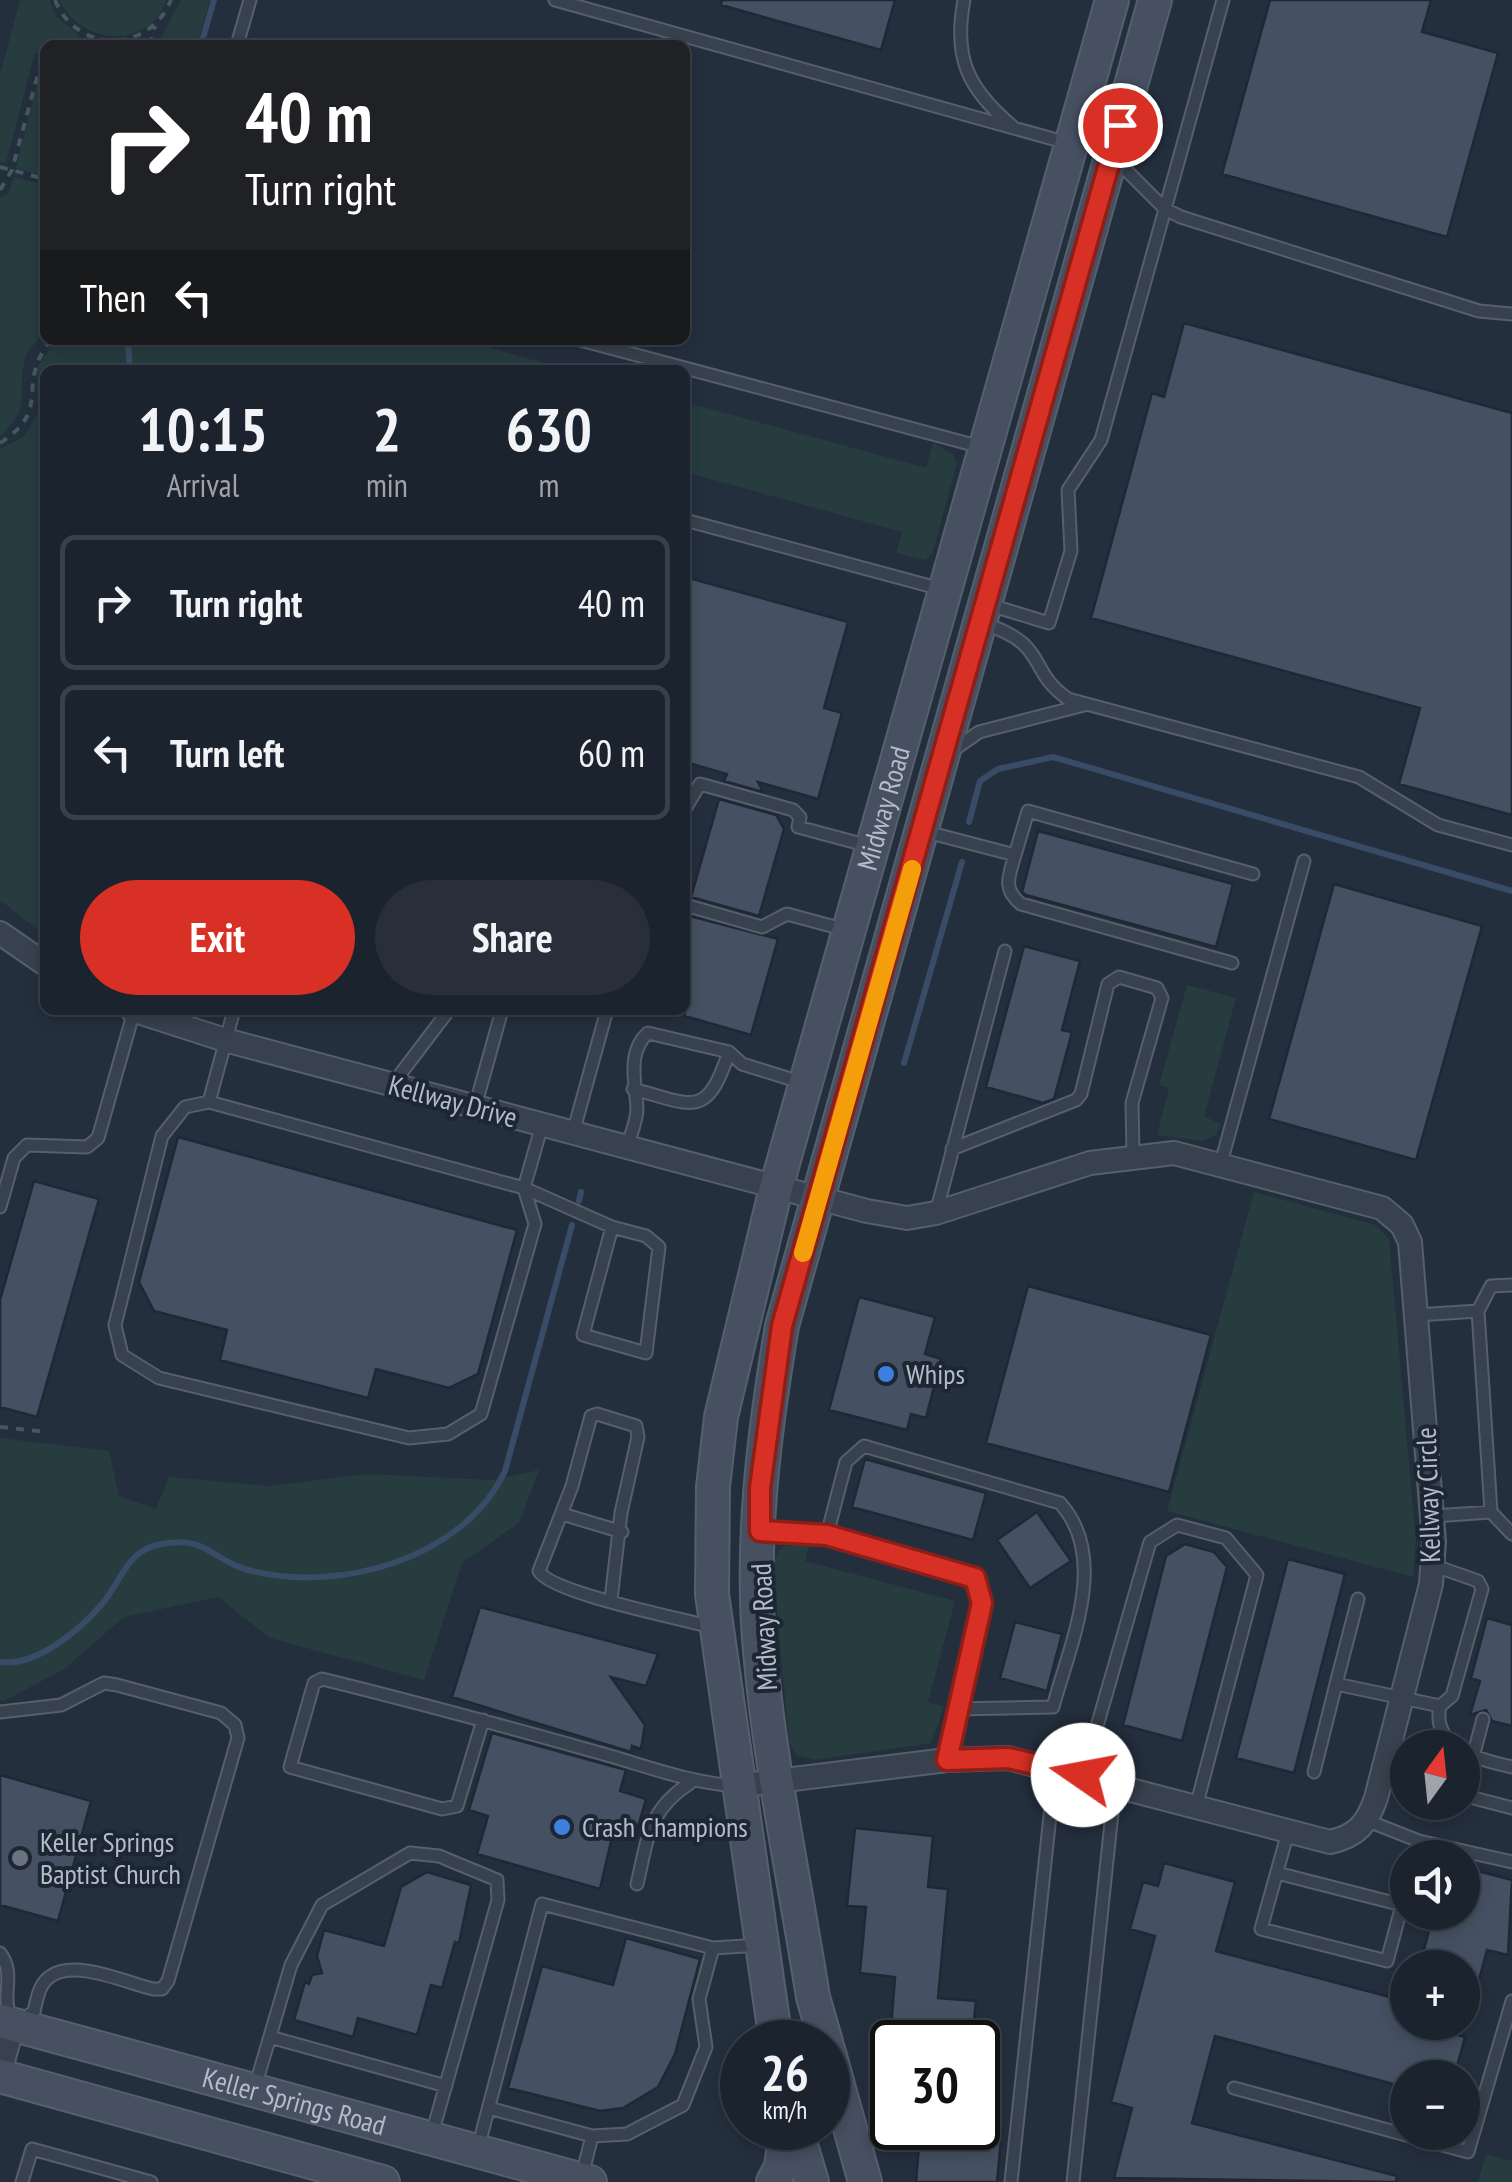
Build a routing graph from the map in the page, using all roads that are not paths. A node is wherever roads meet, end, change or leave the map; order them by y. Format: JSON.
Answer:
{"nodes":[{"id":1,"x":250,"y":0,"type":"edge"},
{"id":2,"x":555,"y":0,"type":"edge"},
{"id":3,"x":964,"y":0,"type":"edge"},
{"id":4,"x":1112,"y":0,"type":"edge"},
{"id":5,"x":1156,"y":0,"type":"edge"},
{"id":6,"x":1224,"y":0,"type":"edge"},
{"id":7,"x":239,"y":40,"type":"edge"},
{"id":8,"x":1015,"y":128,"type":"junction"},
{"id":9,"x":1071,"y":144,"type":"junction"},
{"id":10,"x":1112,"y":156,"type":"junction"},
{"id":11,"x":1165,"y":209,"type":"junction"},
{"id":12,"x":1512,"y":314,"type":"edge"},
{"id":13,"x":599,"y":345,"type":"edge"},
{"id":14,"x":674,"y":365,"type":"edge"},
{"id":15,"x":690,"y":369,"type":"edge"},
{"id":16,"x":985,"y":448,"type":"junction"},
{"id":17,"x":690,"y":521,"type":"edge"},
{"id":18,"x":945,"y":590,"type":"junction"},
{"id":19,"x":984,"y":613,"type":"junction"},
{"id":20,"x":1088,"y":704,"type":"junction"},
{"id":21,"x":943,"y":758,"type":"junction"},
{"id":22,"x":690,"y":800,"type":"edge"},
{"id":23,"x":923,"y":831,"type":"junction"},
{"id":24,"x":1512,"y":845,"type":"edge"},
{"id":25,"x":872,"y":847,"type":"junction"},
{"id":26,"x":1015,"y":855,"type":"junction"},
{"id":27,"x":1304,"y":861,"type":"dead end"},
{"id":28,"x":1252,"y":874,"type":"dead end"},
{"id":29,"x":690,"y":906,"type":"edge"},
{"id":30,"x":848,"y":930,"type":"junction"},
{"id":31,"x":0,"y":933,"type":"edge"},
{"id":32,"x":1005,"y":950,"type":"dead end"},
{"id":33,"x":40,"y":961,"type":"edge"},
{"id":34,"x":1232,"y":963,"type":"dead end"},
{"id":35,"x":132,"y":1015,"type":"edge"},
{"id":36,"x":148,"y":1015,"type":"edge"},
{"id":37,"x":232,"y":1015,"type":"edge"},
{"id":38,"x":445,"y":1015,"type":"edge"},
{"id":39,"x":501,"y":1015,"type":"edge"},
{"id":40,"x":606,"y":1015,"type":"edge"},
{"id":41,"x":225,"y":1040,"type":"junction"},
{"id":42,"x":729,"y":1052,"type":"junction"},
{"id":43,"x":806,"y":1084,"type":"junction"},
{"id":44,"x":392,"y":1085,"type":"junction"},
{"id":45,"x":633,"y":1089,"type":"junction"},
{"id":46,"x":209,"y":1102,"type":"junction"},
{"id":47,"x":475,"y":1107,"type":"junction"},
{"id":48,"x":542,"y":1125,"type":"junction"},
{"id":49,"x":573,"y":1133,"type":"junction"},
{"id":50,"x":627,"y":1148,"type":"junction"},
{"id":51,"x":952,"y":1150,"type":"junction"},
{"id":52,"x":1133,"y":1155,"type":"junction"},
{"id":53,"x":1221,"y":1163,"type":"junction"},
{"id":54,"x":524,"y":1188,"type":"junction"},
{"id":55,"x":776,"y":1188,"type":"junction"},
{"id":56,"x":3,"y":1189,"type":"edge"},
{"id":57,"x":819,"y":1199,"type":"junction"},
{"id":58,"x":0,"y":1207,"type":"edge"},
{"id":59,"x":936,"y":1213,"type":"junction"},
{"id":60,"x":612,"y":1227,"type":"junction"},
{"id":61,"x":1512,"y":1285,"type":"edge"},
{"id":62,"x":1478,"y":1311,"type":"junction"},
{"id":63,"x":1417,"y":1315,"type":"junction"},
{"id":64,"x":1491,"y":1512,"type":"junction"},
{"id":65,"x":562,"y":1514,"type":"junction"},
{"id":66,"x":1434,"y":1516,"type":"junction"},
{"id":67,"x":760,"y":1531,"type":"junction"},
{"id":68,"x":622,"y":1532,"type":"junction"},
{"id":69,"x":1512,"y":1534,"type":"edge"},
{"id":70,"x":827,"y":1535,"type":"junction"},
{"id":71,"x":1432,"y":1566,"type":"junction"},
{"id":72,"x":1358,"y":1599,"type":"dead end"},
{"id":73,"x":611,"y":1600,"type":"junction"},
{"id":74,"x":716,"y":1628,"type":"junction"},
{"id":75,"x":1336,"y":1684,"type":"junction"},
{"id":76,"x":1402,"y":1701,"type":"junction"},
{"id":77,"x":1440,"y":1706,"type":"junction"},
{"id":78,"x":957,"y":1709,"type":"junction"},
{"id":79,"x":0,"y":1712,"type":"edge"},
{"id":80,"x":1483,"y":1718,"type":"dead end"},
{"id":81,"x":483,"y":1720,"type":"junction"},
{"id":82,"x":1438,"y":1730,"type":"edge"},
{"id":83,"x":1480,"y":1730,"type":"edge"},
{"id":84,"x":1480,"y":1759,"type":"edge"},
{"id":85,"x":947,"y":1760,"type":"junction"},
{"id":86,"x":1512,"y":1768,"type":"edge"},
{"id":87,"x":1055,"y":1769,"type":"junction"},
{"id":88,"x":1314,"y":1772,"type":"dead end"},
{"id":89,"x":1083,"y":1775,"type":"junction"},
{"id":90,"x":779,"y":1782,"type":"junction"},
{"id":91,"x":690,"y":1783,"type":"junction"},
{"id":92,"x":1115,"y":1785,"type":"junction"},
{"id":93,"x":737,"y":1786,"type":"junction"},
{"id":94,"x":1480,"y":1800,"type":"edge"},
{"id":95,"x":1196,"y":1807,"type":"junction"},
{"id":96,"x":1512,"y":1808,"type":"edge"},
{"id":97,"x":1368,"y":1821,"type":"junction"},
{"id":98,"x":1288,"y":1832,"type":"junction"},
{"id":99,"x":1419,"y":1840,"type":"edge"},
{"id":100,"x":1480,"y":1854,"type":"edge"},
{"id":101,"x":1512,"y":1862,"type":"edge"},
{"id":102,"x":1277,"y":1873,"type":"junction"},
{"id":103,"x":637,"y":1884,"type":"dead end"},
{"id":104,"x":1390,"y":1902,"type":"edge"},
{"id":105,"x":1395,"y":1930,"type":"edge"},
{"id":106,"x":760,"y":1946,"type":"junction"},
{"id":107,"x":712,"y":1948,"type":"junction"},
{"id":108,"x":3,"y":1956,"type":"edge"},
{"id":109,"x":1512,"y":2001,"type":"edge"},
{"id":110,"x":772,"y":2020,"type":"edge"},
{"id":111,"x":820,"y":2020,"type":"edge"},
{"id":112,"x":6,"y":2023,"type":"edge"},
{"id":113,"x":270,"y":2037,"type":"junction"},
{"id":114,"x":0,"y":2074,"type":"edge"},
{"id":115,"x":446,"y":2086,"type":"junction"},
{"id":116,"x":1234,"y":2088,"type":"dead end"},
{"id":117,"x":254,"y":2090,"type":"junction"},
{"id":118,"x":489,"y":2108,"type":"junction"},
{"id":119,"x":850,"y":2128,"type":"edge"},
{"id":120,"x":592,"y":2136,"type":"junction"},
{"id":121,"x":431,"y":2138,"type":"junction"},
{"id":122,"x":478,"y":2150,"type":"junction"},
{"id":123,"x":784,"y":2150,"type":"edge"},
{"id":124,"x":803,"y":2150,"type":"edge"},
{"id":125,"x":336,"y":2175,"type":"edge"},
{"id":126,"x":585,"y":2181,"type":"edge"},
{"id":127,"x":22,"y":2182,"type":"edge"},
{"id":128,"x":152,"y":2182,"type":"edge"},
{"id":129,"x":383,"y":2182,"type":"edge"},
{"id":130,"x":773,"y":2182,"type":"edge"},
{"id":131,"x":812,"y":2182,"type":"edge"},
{"id":132,"x":865,"y":2182,"type":"edge"},
{"id":133,"x":1011,"y":2182,"type":"edge"},
{"id":134,"x":1074,"y":2182,"type":"edge"}],
"edges":[{"from":1,"to":7,"type":"lane"},
{"from":2,"to":8,"type":"lane"},
{"from":3,"to":8,"type":"lane"},
{"from":4,"to":9,"type":"main road","name":"Midway Road"},
{"from":5,"to":10,"type":"main road","name":"Midway Road"},
{"from":6,"to":11,"type":"lane"},
{"from":8,"to":9,"type":"lane"},
{"from":9,"to":10,"type":"main road"},
{"from":9,"to":16,"type":"main road","name":"Midway Road"},
{"from":10,"to":11,"type":"lane"},
{"from":10,"to":19,"type":"main road","name":"Midway Road"},
{"from":11,"to":12,"type":"lane"},
{"from":11,"to":19,"type":"lane"},
{"from":13,"to":14,"type":"lane"},
{"from":15,"to":16,"type":"lane"},
{"from":16,"to":18,"type":"main road","name":"Midway Road"},
{"from":17,"to":18,"type":"lane"},
{"from":18,"to":19,"type":"main road"},
{"from":18,"to":25,"type":"main road","name":"Midway Road"},
{"from":19,"to":20,"type":"lane"},
{"from":19,"to":21,"type":"main road","name":"Midway Road"},
{"from":20,"to":21,"type":"lane"},
{"from":20,"to":24,"type":"lane"},
{"from":21,"to":23,"type":"main road","name":"Midway Road"},
{"from":22,"to":25,"type":"lane"},
{"from":23,"to":26,"type":"lane"},
{"from":23,"to":57,"type":"main road","name":"Midway Road"},
{"from":25,"to":30,"type":"main road","name":"Midway Road"},
{"from":26,"to":28,"type":"lane"},
{"from":26,"to":34,"type":"lane"},
{"from":27,"to":53,"type":"lane"},
{"from":29,"to":30,"type":"lane"},
{"from":30,"to":43,"type":"main road","name":"Midway Road"},
{"from":31,"to":33,"type":"street"},
{"from":32,"to":51,"type":"lane"},
{"from":35,"to":56,"type":"lane"},
{"from":36,"to":41,"type":"street","name":"Kellway Drive"},
{"from":37,"to":41,"type":"lane"},
{"from":38,"to":44,"type":"lane"},
{"from":39,"to":47,"type":"lane"},
{"from":40,"to":49,"type":"lane"},
{"from":41,"to":44,"type":"street","name":"Kellway Drive"},
{"from":41,"to":46,"type":"lane"},
{"from":42,"to":43,"type":"lane"},
{"from":42,"to":45,"type":"lane"},
{"from":42,"to":45,"type":"lane"},
{"from":43,"to":55,"type":"main road","name":"Midway Road"},
{"from":44,"to":47,"type":"street","name":"Kellway Drive"},
{"from":45,"to":50,"type":"lane"},
{"from":46,"to":54,"type":"lane"},
{"from":46,"to":54,"type":"lane"},
{"from":47,"to":48,"type":"street","name":"Kellway Drive"},
{"from":48,"to":49,"type":"street","name":"Kellway Drive"},
{"from":48,"to":54,"type":"lane"},
{"from":49,"to":50,"type":"street","name":"Kellway Drive"},
{"from":50,"to":55,"type":"street","name":"Kellway Drive"},
{"from":51,"to":52,"type":"lane"},
{"from":51,"to":59,"type":"lane"},
{"from":52,"to":53,"type":"street","name":"Kellway Circle"},
{"from":52,"to":59,"type":"street","name":"Kellway Circle"},
{"from":53,"to":63,"type":"street","name":"Kellway Circle"},
{"from":54,"to":60,"type":"lane"},
{"from":55,"to":57,"type":"street","name":"Kellway Circle"},
{"from":55,"to":74,"type":"main road","name":"Midway Road"},
{"from":56,"to":58,"type":"lane"},
{"from":57,"to":59,"type":"street","name":"Kellway Circle"},
{"from":57,"to":67,"type":"main road","name":"Midway Road"},
{"from":60,"to":60,"type":"lane"},
{"from":61,"to":62,"type":"lane"},
{"from":62,"to":63,"type":"lane"},
{"from":62,"to":64,"type":"lane"},
{"from":63,"to":66,"type":"street","name":"Kellway Circle"},
{"from":64,"to":66,"type":"lane"},
{"from":64,"to":69,"type":"lane"},
{"from":65,"to":68,"type":"lane"},
{"from":65,"to":68,"type":"lane"},
{"from":65,"to":73,"type":"lane"},
{"from":66,"to":71,"type":"street","name":"Kellway Circle"},
{"from":67,"to":70,"type":"lane"},
{"from":67,"to":90,"type":"main road","name":"Midway Road"},
{"from":68,"to":73,"type":"lane"},
{"from":70,"to":78,"type":"lane"},
{"from":70,"to":78,"type":"lane"},
{"from":71,"to":76,"type":"street","name":"Kellway Circle"},
{"from":71,"to":77,"type":"lane"},
{"from":72,"to":75,"type":"lane"},
{"from":73,"to":74,"type":"lane"},
{"from":74,"to":93,"type":"main road","name":"Midway Road"},
{"from":75,"to":76,"type":"lane"},
{"from":75,"to":88,"type":"lane"},
{"from":76,"to":77,"type":"lane"},
{"from":76,"to":97,"type":"street","name":"Kellway Circle"},
{"from":77,"to":82,"type":"lane"},
{"from":78,"to":85,"type":"lane"},
{"from":79,"to":112,"type":"lane"},
{"from":80,"to":83,"type":"lane"},
{"from":81,"to":81,"type":"lane"},
{"from":81,"to":91,"type":"lane"},
{"from":84,"to":86,"type":"lane"},
{"from":85,"to":87,"type":"street"},
{"from":85,"to":90,"type":"street"},
{"from":87,"to":89,"type":"street"},
{"from":87,"to":133,"type":"lane"},
{"from":89,"to":92,"type":"street"},
{"from":89,"to":95,"type":"lane"},
{"from":90,"to":93,"type":"street"},
{"from":90,"to":111,"type":"main road","name":"Midway Road"},
{"from":91,"to":93,"type":"lane"},
{"from":91,"to":103,"type":"lane"},
{"from":92,"to":95,"type":"street"},
{"from":92,"to":134,"type":"lane"},
{"from":93,"to":106,"type":"main road","name":"Midway Road"},
{"from":94,"to":96,"type":"lane"},
{"from":95,"to":98,"type":"street"},
{"from":97,"to":98,"type":"street"},
{"from":97,"to":99,"type":"lane"},
{"from":98,"to":102,"type":"lane"},
{"from":100,"to":101,"type":"lane"},
{"from":102,"to":104,"type":"lane"},
{"from":102,"to":105,"type":"lane"},
{"from":106,"to":107,"type":"lane"},
{"from":106,"to":110,"type":"main road","name":"Midway Road"},
{"from":107,"to":118,"type":"lane"},
{"from":107,"to":120,"type":"lane"},
{"from":108,"to":112,"type":"lane"},
{"from":109,"to":116,"type":"lane"},
{"from":112,"to":114,"type":"street"},
{"from":112,"to":117,"type":"main road","name":"Keller Springs Road"},
{"from":113,"to":115,"type":"lane"},
{"from":113,"to":115,"type":"lane"},
{"from":113,"to":117,"type":"lane"},
{"from":114,"to":125,"type":"main road","name":"Keller Springs Road"},
{"from":115,"to":121,"type":"lane"},
{"from":117,"to":121,"type":"main road","name":"Keller Springs Road"},
{"from":118,"to":120,"type":"lane"},
{"from":118,"to":122,"type":"lane"},
{"from":119,"to":132,"type":"main road","name":"Midway Road"},
{"from":120,"to":126,"type":"lane"},
{"from":121,"to":122,"type":"main road","name":"Keller Springs Road"},
{"from":122,"to":126,"type":"main road","name":"Keller Springs Road"},
{"from":123,"to":130,"type":"main road"},
{"from":124,"to":131,"type":"main road"},
{"from":125,"to":129,"type":"main road","name":"Keller Springs Road"},
{"from":127,"to":128,"type":"lane"}]}
